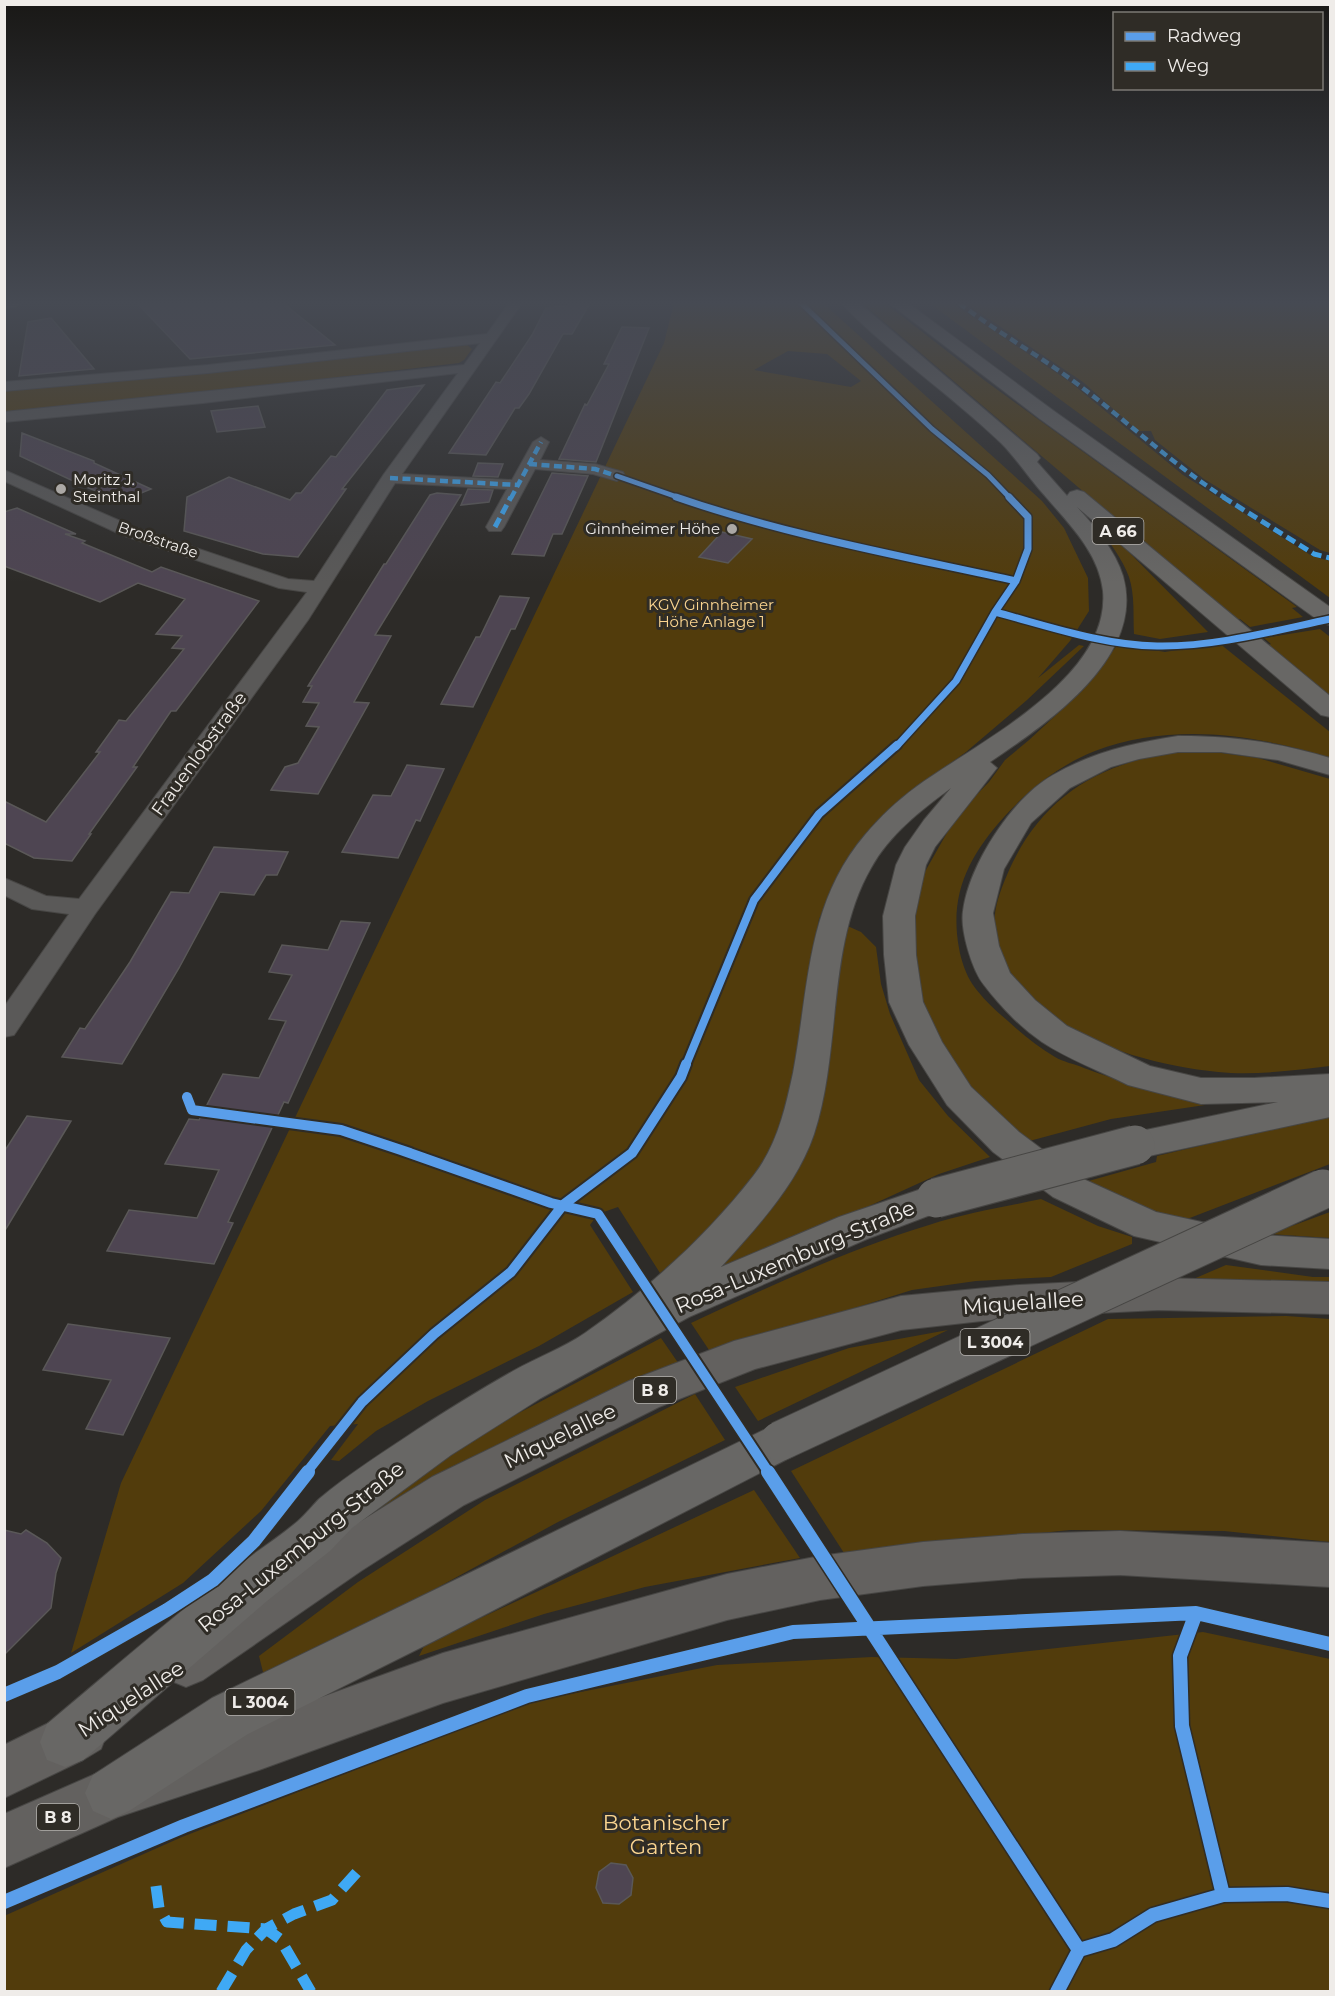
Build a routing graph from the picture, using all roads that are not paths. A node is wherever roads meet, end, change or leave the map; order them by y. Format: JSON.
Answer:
{"nodes":[{"id":1,"x":219,"y":396,"type":"edge"},
{"id":2,"x":448,"y":396,"type":"edge"},
{"id":3,"x":957,"y":396,"type":"edge"},
{"id":4,"x":1022,"y":396,"type":"edge"},
{"id":5,"x":4,"y":417,"type":"edge"},
{"id":6,"x":541,"y":442,"type":"dead end"},
{"id":7,"x":1013,"y":444,"type":"junction"},
{"id":8,"x":529,"y":464,"type":"junction"},
{"id":9,"x":4,"y":475,"type":"edge"},
{"id":10,"x":617,"y":476,"type":"dead end"},
{"id":11,"x":390,"y":478,"type":"junction"},
{"id":12,"x":519,"y":485,"type":"junction"},
{"id":13,"x":495,"y":527,"type":"dead end"},
{"id":14,"x":318,"y":587,"type":"junction"},
{"id":15,"x":1325,"y":614,"type":"edge"},
{"id":16,"x":1330,"y":709,"type":"edge"},
{"id":17,"x":1024,"y":726,"type":"junction"},
{"id":18,"x":1330,"y":767,"type":"edge"},
{"id":19,"x":4,"y":885,"type":"edge"},
{"id":20,"x":86,"y":908,"type":"junction"},
{"id":21,"x":4,"y":1028,"type":"edge"},
{"id":22,"x":1330,"y":1086,"type":"edge"},
{"id":23,"x":1330,"y":1104,"type":"edge"},
{"id":24,"x":1327,"y":1187,"type":"edge"},
{"id":25,"x":1330,"y":1254,"type":"edge"},
{"id":26,"x":1330,"y":1298,"type":"edge"},
{"id":27,"x":600,"y":1344,"type":"junction"},
{"id":28,"x":1330,"y":1565,"type":"edge"},
{"id":29,"x":65,"y":1742,"type":"junction"},
{"id":30,"x":4,"y":1772,"type":"edge"},
{"id":31,"x":111,"y":1793,"type":"junction"},
{"id":32,"x":4,"y":1842,"type":"edge"}],
"edges":[{"from":1,"to":5,"type":"street"},
{"from":2,"to":11,"type":"street","name":"Frauenlobstraße"},
{"from":3,"to":7,"type":"highway","number":"A 66"},
{"from":4,"to":15,"type":"highway"},
{"from":6,"to":8,"type":"street"},
{"from":7,"to":16,"type":"highway","number":"A 66"},
{"from":7,"to":17,"type":"highway"},
{"from":8,"to":10,"type":"street"},
{"from":8,"to":12,"type":"street"},
{"from":9,"to":14,"type":"street","name":"Broßstraße"},
{"from":11,"to":12,"type":"street"},
{"from":11,"to":14,"type":"street","name":"Frauenlobstraße"},
{"from":12,"to":13,"type":"street"},
{"from":14,"to":20,"type":"street","name":"Frauenlobstraße"},
{"from":17,"to":25,"type":"highway"},
{"from":17,"to":27,"type":"highway"},
{"from":18,"to":22,"type":"highway"},
{"from":19,"to":20,"type":"street"},
{"from":20,"to":21,"type":"street","name":"Frauenlobstraße"},
{"from":23,"to":27,"type":"highway","name":"Rosa-Luxemburg-Straße","bridge":true},
{"from":24,"to":31,"type":"highway","number":"L 3004","bridge":true},
{"from":26,"to":29,"type":"main road","name":"Miquelallee","number":"B 8"},
{"from":27,"to":29,"type":"highway","name":"Rosa-Luxemburg-Straße"},
{"from":28,"to":31,"type":"main road","number":"B 8"},
{"from":29,"to":30,"type":"main road","name":"Miquelallee","number":"B 8"},
{"from":31,"to":32,"type":"main road","number":"B 8"}]}
